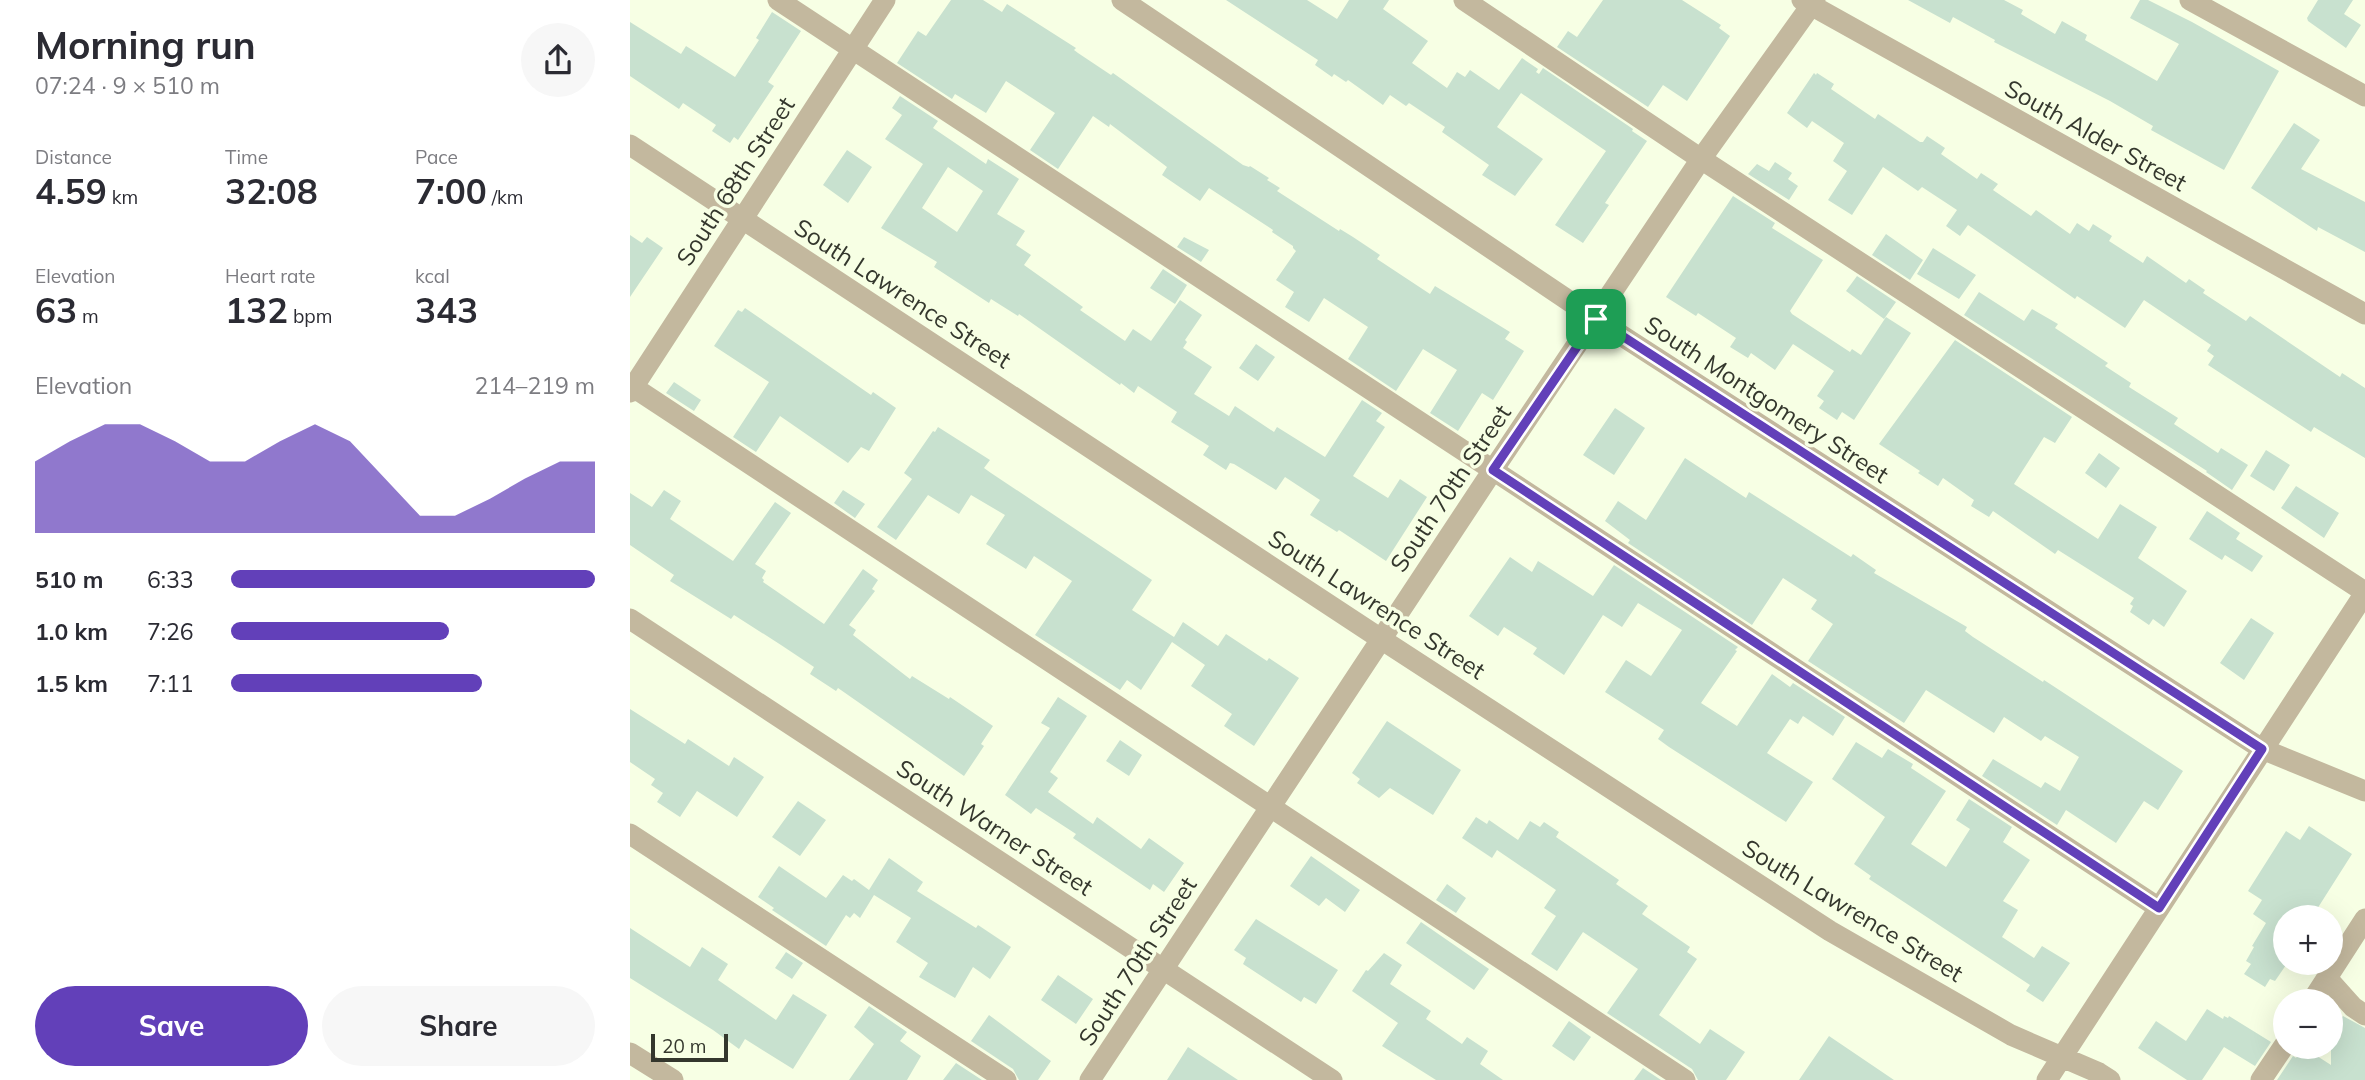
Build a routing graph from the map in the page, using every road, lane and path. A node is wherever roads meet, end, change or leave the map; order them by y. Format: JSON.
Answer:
{"nodes":[{"id":1,"x":778,"y":0,"type":"edge"},
{"id":2,"x":885,"y":0,"type":"edge"},
{"id":3,"x":1122,"y":0,"type":"edge"},
{"id":4,"x":1464,"y":0,"type":"edge"},
{"id":5,"x":2190,"y":0,"type":"edge"},
{"id":6,"x":1810,"y":2,"type":"edge"},
{"id":7,"x":853,"y":49,"type":"junction"},
{"id":8,"x":2365,"y":96,"type":"edge"},
{"id":9,"x":630,"y":145,"type":"edge"},
{"id":10,"x":1702,"y":159,"type":"junction"},
{"id":11,"x":742,"y":219,"type":"junction"},
{"id":12,"x":2365,"y":314,"type":"edge"},
{"id":13,"x":1596,"y":319,"type":"junction"},
{"id":14,"x":631,"y":388,"type":"edge"},
{"id":15,"x":1493,"y":470,"type":"junction"},
{"id":16,"x":2365,"y":593,"type":"edge"},
{"id":17,"x":630,"y":619,"type":"edge"},
{"id":18,"x":1381,"y":639,"type":"junction"},
{"id":19,"x":2262,"y":749,"type":"junction"},
{"id":20,"x":2365,"y":791,"type":"edge"},
{"id":21,"x":1269,"y":808,"type":"junction"},
{"id":22,"x":630,"y":835,"type":"edge"},
{"id":23,"x":2159,"y":908,"type":"junction"},
{"id":24,"x":2365,"y":919,"type":"edge"},
{"id":25,"x":1163,"y":969,"type":"junction"},
{"id":26,"x":2327,"y":978,"type":"junction"},
{"id":27,"x":2320,"y":989,"type":"edge"},
{"id":28,"x":2365,"y":1015,"type":"edge"},
{"id":29,"x":630,"y":1053,"type":"edge"},
{"id":30,"x":2063,"y":1056,"type":"junction"},
{"id":31,"x":2275,"y":1059,"type":"edge"},
{"id":32,"x":673,"y":1080,"type":"edge"},
{"id":33,"x":1006,"y":1080,"type":"edge"},
{"id":34,"x":1090,"y":1080,"type":"edge"},
{"id":35,"x":1332,"y":1080,"type":"edge"},
{"id":36,"x":1685,"y":1080,"type":"edge"},
{"id":37,"x":2047,"y":1080,"type":"edge"},
{"id":38,"x":2110,"y":1080,"type":"edge"},
{"id":39,"x":2261,"y":1080,"type":"edge"}],
"edges":[{"from":1,"to":7,"type":"street"},
{"from":2,"to":7,"type":"street","name":"South 68th Street"},
{"from":3,"to":13,"type":"street","name":"South Montgomery Street"},
{"from":4,"to":10,"type":"street"},
{"from":5,"to":8,"type":"street"},
{"from":6,"to":10,"type":"street","name":"South 70th Street"},
{"from":6,"to":12,"type":"street","name":"South Alder Street"},
{"from":7,"to":11,"type":"street","name":"South 68th Street"},
{"from":7,"to":15,"type":"street"},
{"from":9,"to":11,"type":"street","name":"South Lawrence Street"},
{"from":10,"to":13,"type":"street","name":"South 70th Street"},
{"from":10,"to":16,"type":"street"},
{"from":11,"to":14,"type":"street","name":"South 68th Street"},
{"from":11,"to":18,"type":"street","name":"South Lawrence Street"},
{"from":13,"to":15,"type":"street","name":"South 70th Street"},
{"from":13,"to":19,"type":"street","name":"South Montgomery Street"},
{"from":14,"to":21,"type":"street"},
{"from":15,"to":18,"type":"street","name":"South 70th Street"},
{"from":15,"to":23,"type":"street"},
{"from":16,"to":19,"type":"street"},
{"from":17,"to":25,"type":"street","name":"South Warner Street"},
{"from":18,"to":21,"type":"street","name":"South 70th Street"},
{"from":18,"to":30,"type":"street","name":"South Lawrence Street"},
{"from":19,"to":20,"type":"street","name":"South Montgomery Street"},
{"from":19,"to":23,"type":"street"},
{"from":21,"to":25,"type":"street","name":"South 70th Street"},
{"from":21,"to":36,"type":"street"},
{"from":22,"to":33,"type":"street"},
{"from":23,"to":30,"type":"street"},
{"from":24,"to":26,"type":"street"},
{"from":25,"to":34,"type":"street","name":"South 70th Street"},
{"from":25,"to":35,"type":"street","name":"South Warner Street"},
{"from":26,"to":27,"type":"street"},
{"from":26,"to":28,"type":"street"},
{"from":29,"to":32,"type":"street"},
{"from":30,"to":37,"type":"street"},
{"from":30,"to":38,"type":"street","name":"South Lawrence Street"},
{"from":31,"to":39,"type":"street"}]}
